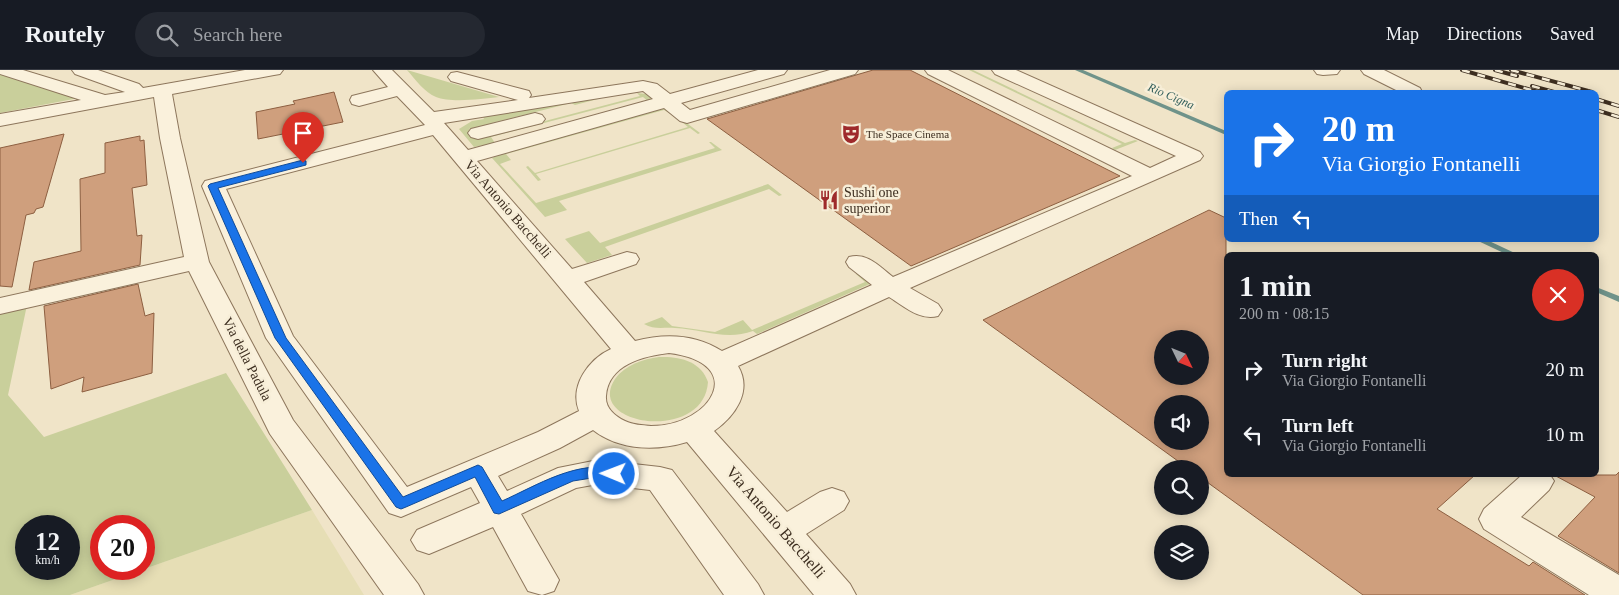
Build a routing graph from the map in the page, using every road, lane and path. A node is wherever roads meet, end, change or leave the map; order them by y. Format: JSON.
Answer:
{"nodes":[{"id":1,"x":5,"y":70,"type":"edge"},
{"id":2,"x":81,"y":70,"type":"edge"},
{"id":3,"x":274,"y":70,"type":"edge"},
{"id":4,"x":382,"y":70,"type":"edge"},
{"id":5,"x":640,"y":70,"type":"edge"},
{"id":6,"x":720,"y":70,"type":"edge"},
{"id":7,"x":778,"y":70,"type":"edge"},
{"id":8,"x":849,"y":70,"type":"edge"},
{"id":9,"x":934,"y":70,"type":"edge"},
{"id":10,"x":1001,"y":70,"type":"edge"},
{"id":11,"x":1322,"y":70,"type":"edge"},
{"id":12,"x":1331,"y":70,"type":"edge"},
{"id":13,"x":1370,"y":70,"type":"edge"},
{"id":14,"x":457,"y":77,"type":"dead end"},
{"id":15,"x":401,"y":89,"type":"junction"},
{"id":16,"x":1409,"y":90,"type":"edge"},
{"id":17,"x":151,"y":93,"type":"junction"},
{"id":18,"x":658,"y":95,"type":"junction"},
{"id":19,"x":522,"y":96,"type":"junction"},
{"id":20,"x":358,"y":100,"type":"dead end"},
{"id":21,"x":105,"y":101,"type":"junction"},
{"id":22,"x":485,"y":110,"type":"junction"},
{"id":23,"x":0,"y":120,"type":"edge"},
{"id":24,"x":434,"y":123,"type":"junction"},
{"id":25,"x":478,"y":133,"type":"dead end"},
{"id":26,"x":464,"y":158,"type":"junction"},
{"id":27,"x":1150,"y":176,"type":"junction"},
{"id":28,"x":627,"y":259,"type":"dead end"},
{"id":29,"x":197,"y":262,"type":"junction"},
{"id":30,"x":858,"y":262,"type":"dead end"},
{"id":31,"x":569,"y":279,"type":"junction"},
{"id":32,"x":890,"y":287,"type":"junction"},
{"id":33,"x":0,"y":306,"type":"edge"},
{"id":34,"x":929,"y":310,"type":"dead end"},
{"id":35,"x":629,"y":352,"type":"junction"},
{"id":36,"x":720,"y":362,"type":"junction"},
{"id":37,"x":597,"y":415,"type":"junction"},
{"id":38,"x":693,"y":429,"type":"junction"},
{"id":39,"x":478,"y":470,"type":"junction"},
{"id":40,"x":1537,"y":481,"type":"dead end"},
{"id":41,"x":832,"y":501,"type":"dead end"},
{"id":42,"x":499,"y":509,"type":"junction"},
{"id":43,"x":784,"y":531,"type":"junction"},
{"id":44,"x":429,"y":540,"type":"dead end"},
{"id":45,"x":540,"y":580,"type":"dead end"},
{"id":46,"x":1619,"y":594,"type":"edge"},
{"id":47,"x":405,"y":595,"type":"edge"},
{"id":48,"x":745,"y":595,"type":"edge"},
{"id":49,"x":838,"y":595,"type":"edge"}],
"edges":[{"from":1,"to":21,"type":"street"},
{"from":2,"to":17,"type":"street"},
{"from":3,"to":17,"type":"street"},
{"from":4,"to":15,"type":"street","name":"Via Antonio Bacchelli"},
{"from":5,"to":19,"type":"street"},
{"from":6,"to":18,"type":"street"},
{"from":7,"to":18,"type":"street"},
{"from":8,"to":18,"type":"street"},
{"from":9,"to":27,"type":"street"},
{"from":10,"to":27,"type":"street"},
{"from":11,"to":12,"type":"street"},
{"from":13,"to":16,"type":"street"},
{"from":14,"to":19,"type":"street"},
{"from":15,"to":20,"type":"street"},
{"from":15,"to":24,"type":"street","name":"Via Antonio Bacchelli"},
{"from":17,"to":21,"type":"street"},
{"from":17,"to":29,"type":"street","name":"Via della Padula"},
{"from":18,"to":22,"type":"street"},
{"from":18,"to":25,"type":"street"},
{"from":18,"to":26,"type":"street"},
{"from":19,"to":22,"type":"street"},
{"from":21,"to":23,"type":"street"},
{"from":22,"to":24,"type":"street"},
{"from":24,"to":26,"type":"street","name":"Via Antonio Bacchelli"},
{"from":24,"to":39,"type":"street"},
{"from":26,"to":31,"type":"street","name":"Via Antonio Bacchelli"},
{"from":27,"to":32,"type":"street"},
{"from":28,"to":31,"type":"street"},
{"from":29,"to":33,"type":"street"},
{"from":29,"to":47,"type":"street","name":"Via della Padula"},
{"from":30,"to":32,"type":"street"},
{"from":31,"to":35,"type":"street","name":"Via Antonio Bacchelli"},
{"from":32,"to":34,"type":"street"},
{"from":32,"to":36,"type":"street"},
{"from":35,"to":36,"type":"street"},
{"from":35,"to":37,"type":"street"},
{"from":36,"to":38,"type":"street"},
{"from":37,"to":38,"type":"street"},
{"from":37,"to":39,"type":"street"},
{"from":38,"to":43,"type":"street","name":"Via Antonio Bacchelli"},
{"from":39,"to":42,"type":"street"},
{"from":40,"to":46,"type":"street"},
{"from":41,"to":43,"type":"street"},
{"from":42,"to":44,"type":"street"},
{"from":42,"to":45,"type":"street"},
{"from":42,"to":48,"type":"street"},
{"from":43,"to":49,"type":"street","name":"Via Antonio Bacchelli"}]}
